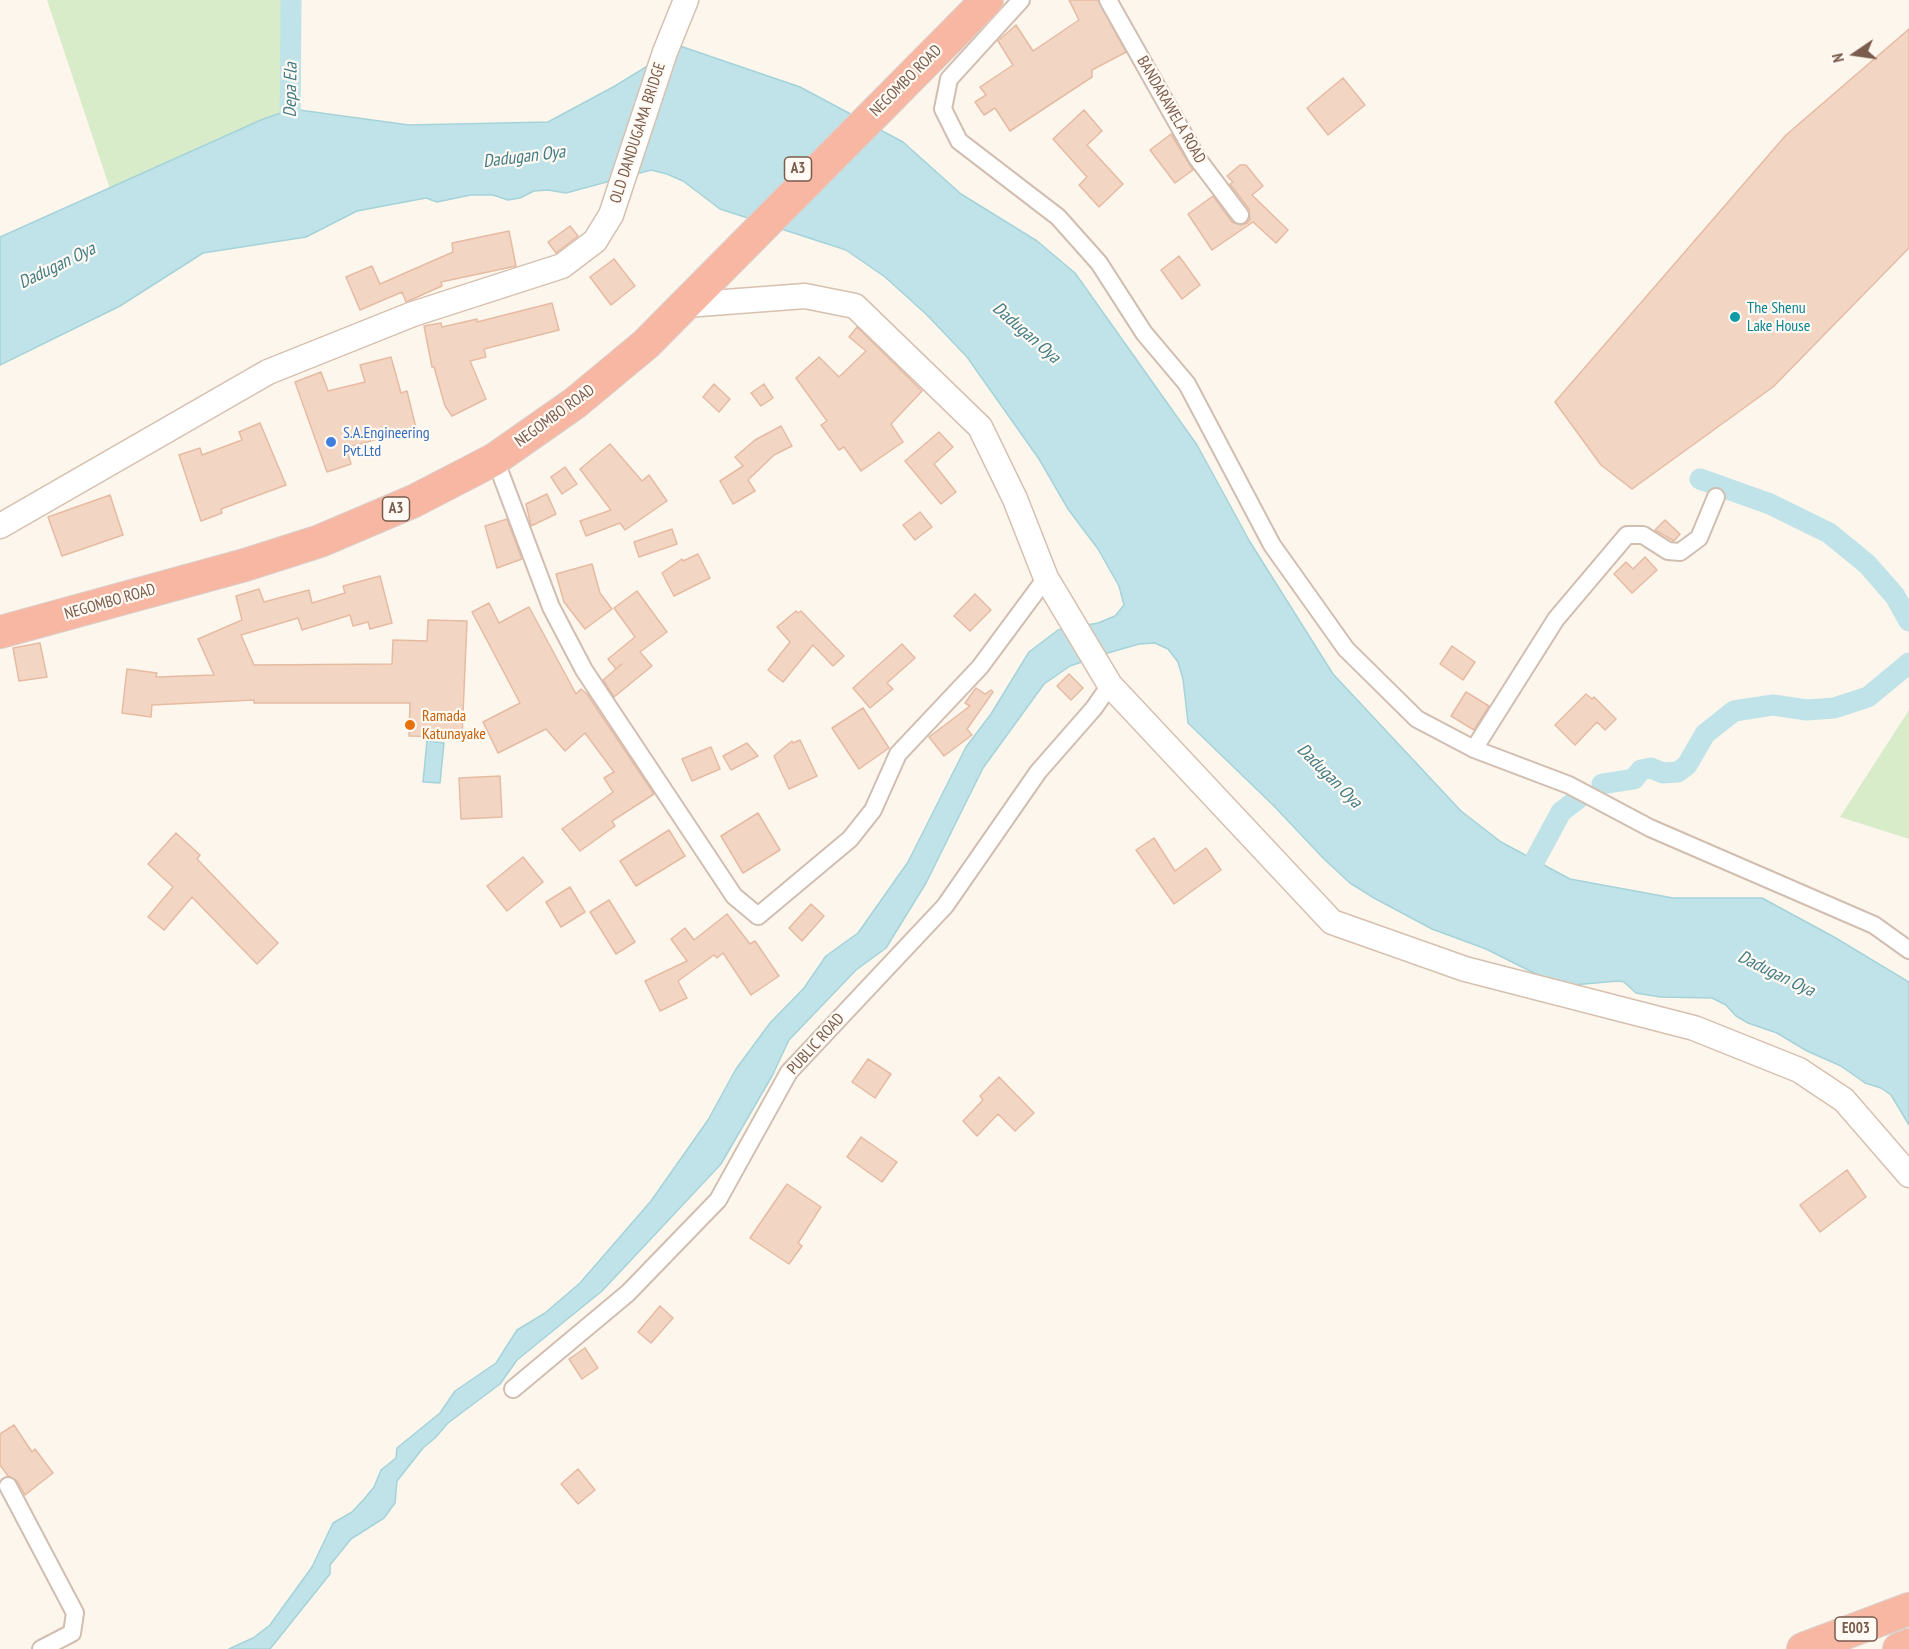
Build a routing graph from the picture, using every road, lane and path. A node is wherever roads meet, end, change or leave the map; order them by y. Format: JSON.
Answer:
{"nodes":[{"id":1,"x":686,"y":0,"type":"edge"},
{"id":2,"x":960,"y":0,"type":"edge"},
{"id":3,"x":987,"y":0,"type":"edge"},
{"id":4,"x":1021,"y":0,"type":"edge"},
{"id":5,"x":1108,"y":0,"type":"edge"},
{"id":6,"x":885,"y":90,"type":"junction"},
{"id":7,"x":1240,"y":215,"type":"dead end"},
{"id":8,"x":722,"y":259,"type":"junction"},
{"id":9,"x":686,"y":304,"type":"junction"},
{"id":10,"x":495,"y":459,"type":"junction"},
{"id":11,"x":1716,"y":497,"type":"dead end"},
{"id":12,"x":0,"y":526,"type":"edge"},
{"id":13,"x":1046,"y":578,"type":"junction"},
{"id":14,"x":0,"y":612,"type":"edge"},
{"id":15,"x":0,"y":632,"type":"edge"},
{"id":16,"x":1105,"y":675,"type":"junction"},
{"id":17,"x":1474,"y":749,"type":"junction"},
{"id":18,"x":1909,"y":950,"type":"edge"},
{"id":19,"x":1909,"y":1175,"type":"edge"},
{"id":20,"x":513,"y":1389,"type":"dead end"},
{"id":21,"x":8,"y":1486,"type":"dead end"},
{"id":22,"x":1909,"y":1609,"type":"edge"},
{"id":23,"x":1909,"y":1645,"type":"edge"},
{"id":24,"x":41,"y":1649,"type":"edge"},
{"id":25,"x":1803,"y":1649,"type":"edge"},
{"id":26,"x":1899,"y":1649,"type":"edge"}],
"edges":[{"from":1,"to":12,"type":"street","name":"OLD DANDUGAMA BRIDGE"},
{"from":2,"to":6,"type":"highway","name":"NEGOMBO ROAD","number":"A3"},
{"from":3,"to":6,"type":"highway","name":"NEGOMBO ROAD","number":"A3"},
{"from":4,"to":17,"type":"street"},
{"from":5,"to":7,"type":"street","name":"BANDARAWELA ROAD"},
{"from":6,"to":8,"type":"highway","name":"NEGOMBO ROAD","number":"A3"},
{"from":8,"to":9,"type":"highway","name":"NEGOMBO ROAD","number":"A3"},
{"from":8,"to":14,"type":"highway","name":"NEGOMBO ROAD","number":"A3"},
{"from":9,"to":10,"type":"highway","name":"NEGOMBO ROAD","number":"A3"},
{"from":9,"to":13,"type":"street"},
{"from":10,"to":13,"type":"street"},
{"from":10,"to":15,"type":"highway","name":"NEGOMBO ROAD","number":"A3"},
{"from":11,"to":17,"type":"street"},
{"from":13,"to":16,"type":"street"},
{"from":16,"to":19,"type":"street"},
{"from":16,"to":20,"type":"street","name":"PUBLIC ROAD"},
{"from":17,"to":18,"type":"street"},
{"from":21,"to":24,"type":"street"},
{"from":22,"to":25,"type":"highway","number":"E003"},
{"from":23,"to":26,"type":"highway","number":"E003"}]}
